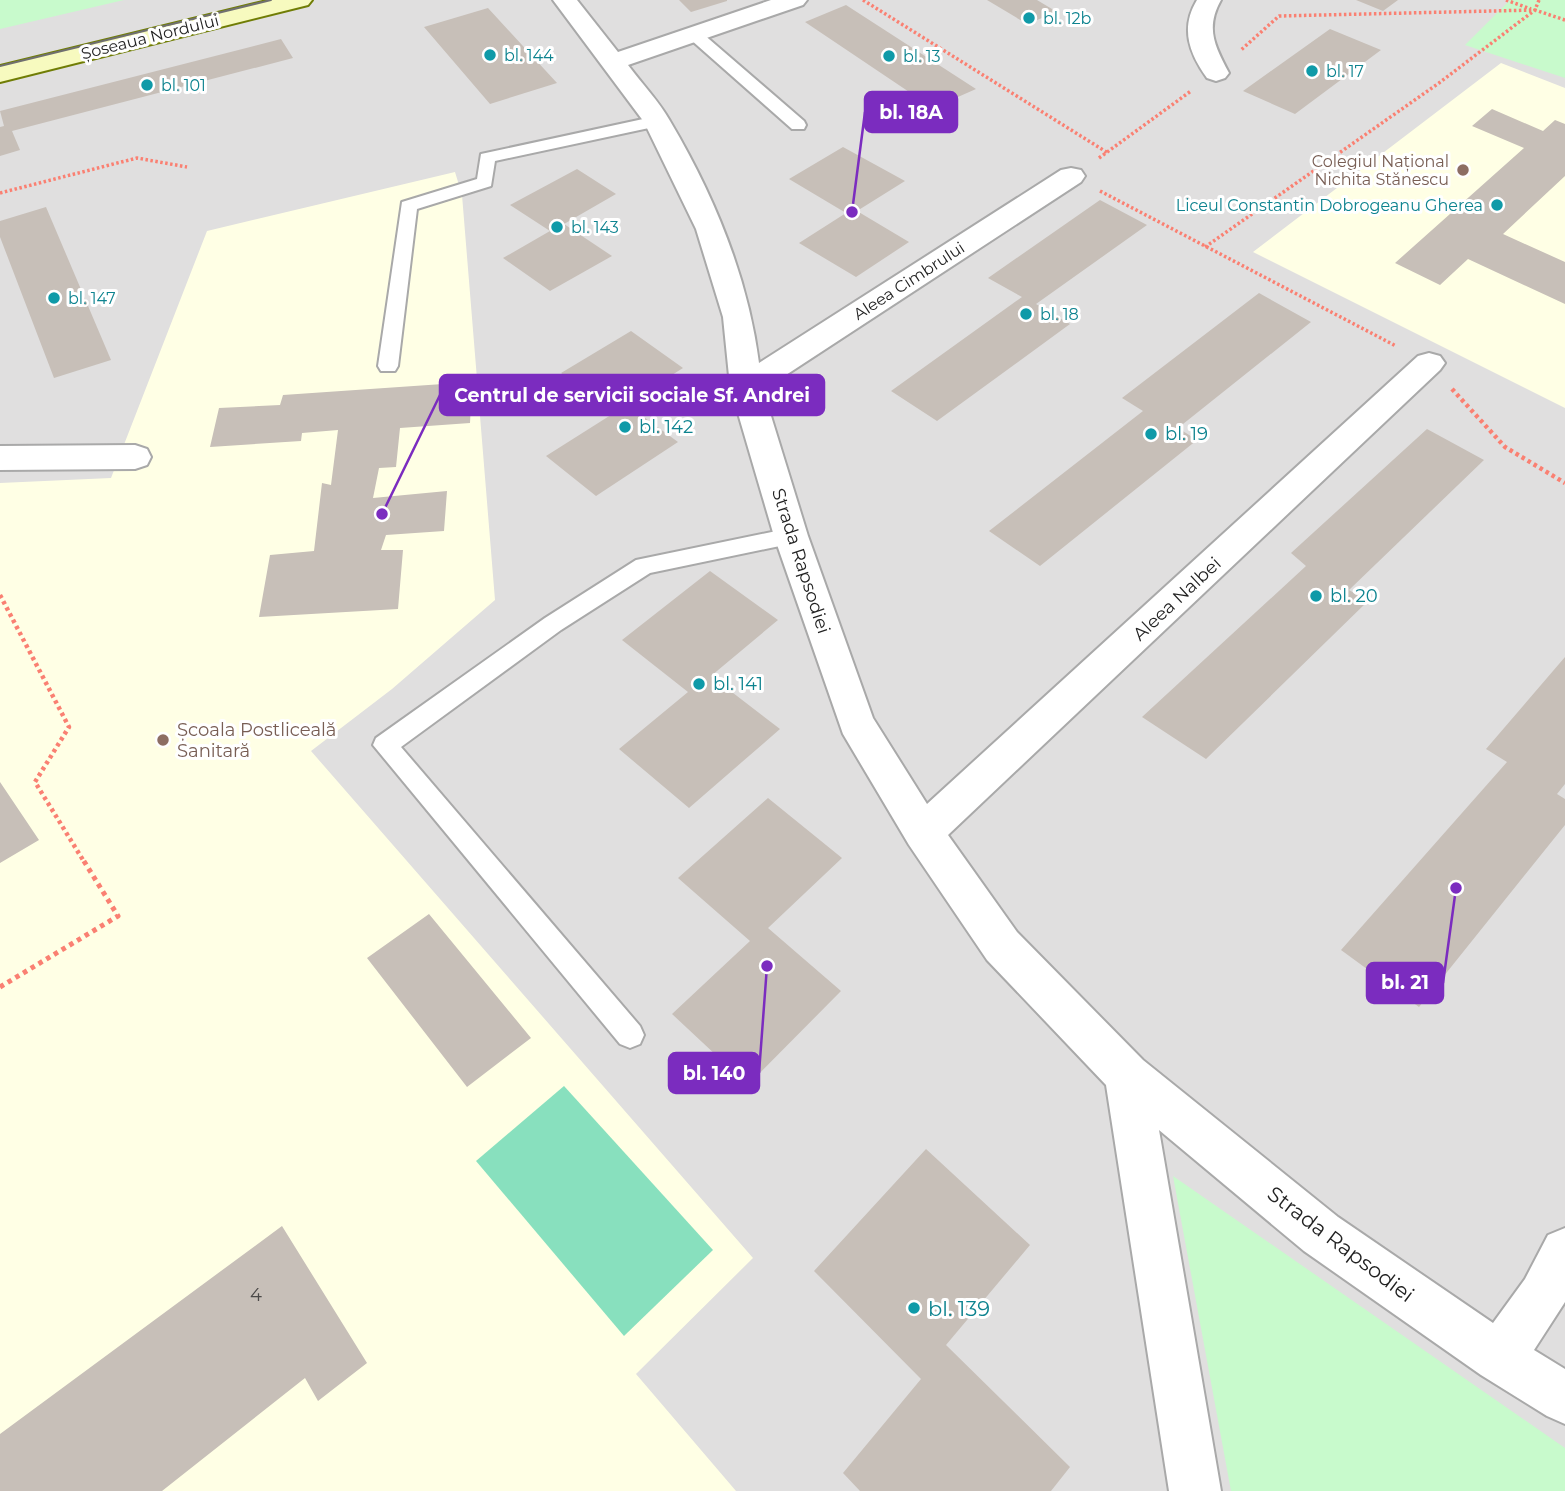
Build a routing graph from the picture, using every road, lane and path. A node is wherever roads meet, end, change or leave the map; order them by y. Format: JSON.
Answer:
{"nodes":[{"id":1,"x":209,"y":0,"type":"edge"},
{"id":2,"x":565,"y":0,"type":"edge"},
{"id":3,"x":795,"y":0,"type":"edge"},
{"id":4,"x":863,"y":0,"type":"edge"},
{"id":5,"x":1209,"y":0,"type":"edge"},
{"id":6,"x":1506,"y":0,"type":"edge"},
{"id":7,"x":1538,"y":0,"type":"edge"},
{"id":8,"x":292,"y":1,"type":"edge"},
{"id":9,"x":1535,"y":10,"type":"junction"},
{"id":10,"x":1565,"y":20,"type":"edge"},
{"id":11,"x":696,"y":36,"type":"junction"},
{"id":12,"x":0,"y":50,"type":"edge"},
{"id":13,"x":613,"y":62,"type":"junction"},
{"id":14,"x":1216,"y":73,"type":"junction"},
{"id":15,"x":0,"y":74,"type":"edge"},
{"id":16,"x":657,"y":121,"type":"junction"},
{"id":17,"x":798,"y":125,"type":"dead end"},
{"id":18,"x":1108,"y":153,"type":"junction"},
{"id":19,"x":187,"y":167,"type":"dead end"},
{"id":20,"x":1071,"y":176,"type":"junction"},
{"id":21,"x":0,"y":193,"type":"edge"},
{"id":22,"x":1205,"y":247,"type":"junction"},
{"id":23,"x":1429,"y":363,"type":"junction"},
{"id":24,"x":388,"y":366,"type":"dead end"},
{"id":25,"x":746,"y":386,"type":"junction"},
{"id":26,"x":135,"y":457,"type":"dead end"},
{"id":27,"x":0,"y":458,"type":"edge"},
{"id":28,"x":1565,"y":484,"type":"edge"},
{"id":29,"x":791,"y":536,"type":"junction"},
{"id":30,"x":0,"y":595,"type":"edge"},
{"id":31,"x":923,"y":833,"type":"junction"},
{"id":32,"x":0,"y":987,"type":"edge"},
{"id":33,"x":630,"y":1035,"type":"dead end"},
{"id":34,"x":1127,"y":1075,"type":"junction"},
{"id":35,"x":1565,"y":1252,"type":"edge"},
{"id":36,"x":1500,"y":1357,"type":"junction"},
{"id":37,"x":1565,"y":1398,"type":"edge"},
{"id":38,"x":1195,"y":1491,"type":"edge"}],
"edges":[{"from":1,"to":12,"type":"main road","name":"Șoseaua Nordului"},
{"from":2,"to":13,"type":"street","name":"Strada Rapsodiei"},
{"from":3,"to":11,"type":"street"},
{"from":4,"to":18,"type":"path"},
{"from":5,"to":14,"type":"street"},
{"from":6,"to":9,"type":"path"},
{"from":7,"to":9,"type":"path"},
{"from":8,"to":15,"type":"main road","name":"Șoseaua Nordului"},
{"from":9,"to":10,"type":"path"},
{"from":9,"to":14,"type":"path"},
{"from":9,"to":22,"type":"path"},
{"from":11,"to":13,"type":"street"},
{"from":11,"to":17,"type":"lane"},
{"from":13,"to":16,"type":"street","name":"Strada Rapsodiei"},
{"from":14,"to":18,"type":"path"},
{"from":16,"to":24,"type":"lane"},
{"from":16,"to":25,"type":"street","name":"Strada Rapsodiei"},
{"from":18,"to":20,"type":"path"},
{"from":19,"to":21,"type":"path"},
{"from":20,"to":22,"type":"path"},
{"from":20,"to":25,"type":"street","name":"Aleea Cimbrului"},
{"from":22,"to":23,"type":"path"},
{"from":23,"to":28,"type":"path"},
{"from":23,"to":31,"type":"street","name":"Aleea Nalbei"},
{"from":25,"to":29,"type":"street","name":"Strada Rapsodiei"},
{"from":26,"to":27,"type":"street"},
{"from":29,"to":31,"type":"street","name":"Strada Rapsodiei"},
{"from":29,"to":33,"type":"lane"},
{"from":30,"to":32,"type":"path"},
{"from":31,"to":34,"type":"street","name":"Strada Rapsodiei"},
{"from":34,"to":36,"type":"street","name":"Strada Rapsodiei"},
{"from":34,"to":38,"type":"street"},
{"from":35,"to":36,"type":"street"},
{"from":36,"to":37,"type":"street","name":"Strada Rapsodiei"}]}
